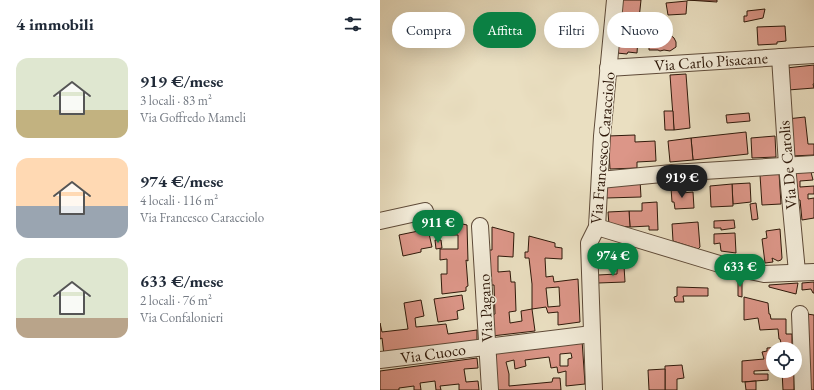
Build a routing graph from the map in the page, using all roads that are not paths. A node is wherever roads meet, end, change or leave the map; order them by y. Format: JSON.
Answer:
{"nodes":[{"id":1,"x":615,"y":0,"type":"edge"},
{"id":2,"x":814,"y":55,"type":"edge"},
{"id":3,"x":780,"y":57,"type":"junction"},
{"id":4,"x":608,"y":68,"type":"junction"},
{"id":5,"x":814,"y":164,"type":"edge"},
{"id":6,"x":787,"y":165,"type":"junction"},
{"id":7,"x":600,"y":180,"type":"junction"},
{"id":8,"x":426,"y":210,"type":"dead end"},
{"id":9,"x":380,"y":221,"type":"edge"},
{"id":10,"x":480,"y":226,"type":"dead end"},
{"id":11,"x":597,"y":227,"type":"junction"},
{"id":12,"x":797,"y":272,"type":"junction"},
{"id":13,"x":814,"y":272,"type":"edge"},
{"id":14,"x":800,"y":314,"type":"dead end"},
{"id":15,"x":592,"y":334,"type":"junction"},
{"id":16,"x":487,"y":346,"type":"junction"},
{"id":17,"x":380,"y":360,"type":"edge"},
{"id":18,"x":490,"y":390,"type":"edge"},
{"id":19,"x":594,"y":390,"type":"edge"},
{"id":20,"x":804,"y":390,"type":"edge"}],
"edges":[{"from":1,"to":4,"type":"street","name":"Via Francesco Caracciolo"},
{"from":2,"to":3,"type":"street","name":"Via Carlo Pisacane"},
{"from":3,"to":4,"type":"street","name":"Via Carlo Pisacane"},
{"from":3,"to":6,"type":"street","name":"Via De Carolis"},
{"from":4,"to":7,"type":"street","name":"Via Francesco Caracciolo"},
{"from":5,"to":6,"type":"street"},
{"from":6,"to":7,"type":"street"},
{"from":6,"to":12,"type":"street","name":"Via De Carolis"},
{"from":7,"to":11,"type":"street","name":"Via Francesco Caracciolo"},
{"from":8,"to":9,"type":"street"},
{"from":10,"to":16,"type":"street","name":"Via Pagano"},
{"from":11,"to":12,"type":"street"},
{"from":11,"to":15,"type":"street","name":"Via Francesco Caracciolo"},
{"from":12,"to":13,"type":"street"},
{"from":14,"to":20,"type":"street"},
{"from":15,"to":16,"type":"street","name":"Via Cuoco"},
{"from":15,"to":19,"type":"street","name":"Via Francesco Caracciolo"},
{"from":16,"to":17,"type":"street","name":"Via Cuoco"},
{"from":16,"to":18,"type":"street","name":"Via Pagano"}]}
